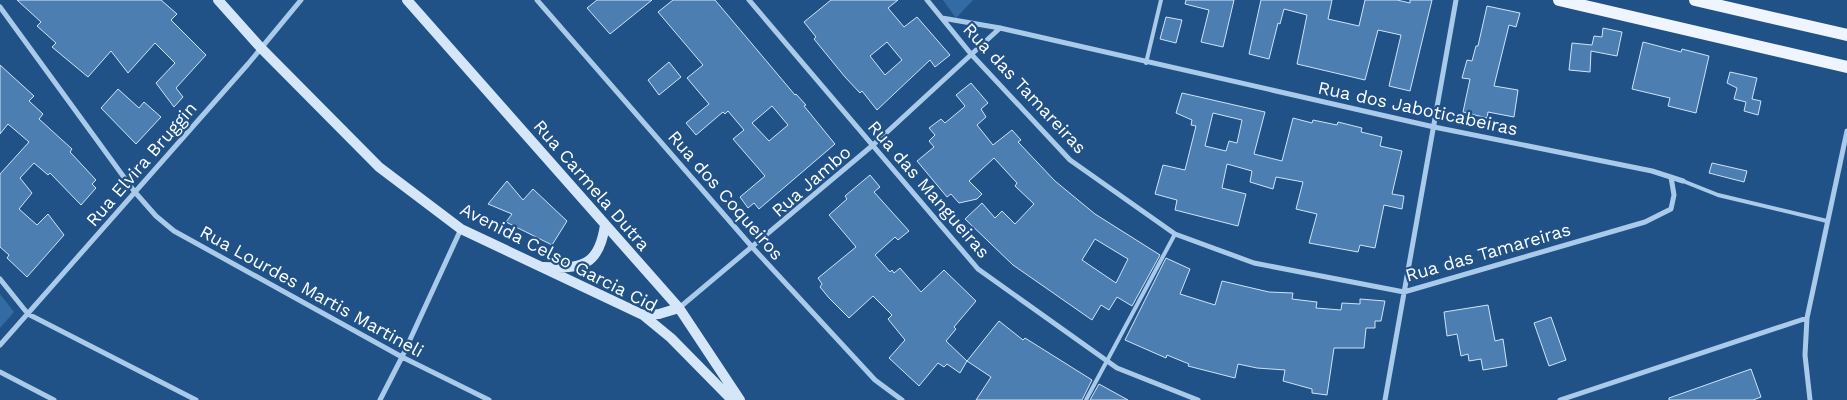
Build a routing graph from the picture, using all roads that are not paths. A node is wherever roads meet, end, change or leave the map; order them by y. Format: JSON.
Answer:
{"nodes":[{"id":1,"x":218,"y":0,"type":"edge"},
{"id":2,"x":300,"y":0,"type":"edge"},
{"id":3,"x":407,"y":0,"type":"edge"},
{"id":4,"x":538,"y":0,"type":"edge"},
{"id":5,"x":749,"y":0,"type":"edge"},
{"id":6,"x":927,"y":0,"type":"edge"},
{"id":7,"x":1161,"y":0,"type":"edge"},
{"id":8,"x":1456,"y":0,"type":"edge"},
{"id":9,"x":1559,"y":0,"type":"edge"},
{"id":10,"x":1695,"y":0,"type":"edge"},
{"id":11,"x":0,"y":7,"type":"edge"},
{"id":12,"x":942,"y":18,"type":"junction"},
{"id":13,"x":1000,"y":28,"type":"junction"},
{"id":14,"x":1847,"y":35,"type":"edge"},
{"id":15,"x":261,"y":48,"type":"junction"},
{"id":16,"x":971,"y":54,"type":"junction"},
{"id":17,"x":1146,"y":63,"type":"junction"},
{"id":18,"x":1847,"y":67,"type":"edge"},
{"id":19,"x":1434,"y":127,"type":"junction"},
{"id":20,"x":1847,"y":131,"type":"edge"},
{"id":21,"x":873,"y":145,"type":"junction"},
{"id":22,"x":1671,"y":177,"type":"junction"},
{"id":23,"x":1683,"y":181,"type":"joint"},
{"id":24,"x":134,"y":191,"type":"junction"},
{"id":25,"x":1827,"y":221,"type":"junction"},
{"id":26,"x":605,"y":225,"type":"junction"},
{"id":27,"x":461,"y":229,"type":"junction"},
{"id":28,"x":1175,"y":234,"type":"junction"},
{"id":29,"x":753,"y":248,"type":"junction"},
{"id":30,"x":538,"y":266,"type":"junction"},
{"id":31,"x":0,"y":279,"type":"edge"},
{"id":32,"x":1404,"y":292,"type":"junction"},
{"id":33,"x":679,"y":308,"type":"junction"},
{"id":34,"x":28,"y":314,"type":"junction"},
{"id":35,"x":643,"y":315,"type":"junction"},
{"id":36,"x":1806,"y":318,"type":"junction"},
{"id":37,"x":0,"y":345,"type":"edge"},
{"id":38,"x":402,"y":357,"type":"junction"},
{"id":39,"x":1106,"y":360,"type":"junction"},
{"id":40,"x":0,"y":372,"type":"edge"},
{"id":41,"x":54,"y":400,"type":"edge"},
{"id":42,"x":196,"y":400,"type":"edge"},
{"id":43,"x":380,"y":400,"type":"edge"},
{"id":44,"x":489,"y":400,"type":"edge"},
{"id":45,"x":732,"y":400,"type":"edge"},
{"id":46,"x":740,"y":400,"type":"edge"},
{"id":47,"x":902,"y":400,"type":"edge"},
{"id":48,"x":1086,"y":400,"type":"edge"},
{"id":49,"x":1198,"y":400,"type":"edge"},
{"id":50,"x":1385,"y":400,"type":"edge"},
{"id":51,"x":1560,"y":400,"type":"edge"},
{"id":52,"x":1810,"y":400,"type":"edge"}],
"edges":[{"from":1,"to":15,"type":"main road","name":"Avenida Celso Garcia Cid"},
{"from":2,"to":15,"type":"street","name":"Rua Elvira Bruggin"},
{"from":3,"to":26,"type":"main road","name":"Rua Carmela Dutra"},
{"from":4,"to":29,"type":"street","name":"Rua dos Coqueiros"},
{"from":5,"to":21,"type":"street","name":"Rua das Mangueiras"},
{"from":6,"to":12,"type":"street","name":"Rua das Tamareiras"},
{"from":7,"to":17,"type":"lane"},
{"from":8,"to":19,"type":"street"},
{"from":9,"to":18,"type":"main road"},
{"from":10,"to":14,"type":"main road"},
{"from":11,"to":24,"type":"street","name":"Rua Lourdes Martis Martineli"},
{"from":12,"to":13,"type":"street","name":"Rua dos Jaboticabeiras"},
{"from":12,"to":16,"type":"street","name":"Rua das Tamareiras"},
{"from":13,"to":16,"type":"street","name":"Rua Jambo"},
{"from":13,"to":17,"type":"street","name":"Rua dos Jaboticabeiras"},
{"from":15,"to":24,"type":"street","name":"Rua Elvira Bruggin"},
{"from":15,"to":27,"type":"main road","name":"Avenida Celso Garcia Cid"},
{"from":16,"to":21,"type":"street","name":"Rua Jambo"},
{"from":16,"to":28,"type":"street","name":"Rua das Tamareiras"},
{"from":17,"to":19,"type":"street","name":"Rua dos Jaboticabeiras"},
{"from":19,"to":22,"type":"street","name":"Rua dos Jaboticabeiras"},
{"from":19,"to":32,"type":"street"},
{"from":20,"to":25,"type":"street"},
{"from":21,"to":29,"type":"street","name":"Rua Jambo"},
{"from":21,"to":39,"type":"street","name":"Rua das Mangueiras"},
{"from":22,"to":23,"type":"street","name":"Rua dos Jaboticabeiras"},
{"from":22,"to":32,"type":"street","name":"Rua das Tamareiras"},
{"from":23,"to":25,"type":"lane","name":"Rua dos Jaboticabeiras"},
{"from":24,"to":34,"type":"street","name":"Rua Elvira Bruggin"},
{"from":24,"to":38,"type":"street","name":"Rua Lourdes Martis Martineli"},
{"from":25,"to":36,"type":"street"},
{"from":26,"to":30,"type":"main road"},
{"from":26,"to":33,"type":"main road","name":"Rua Carmela Dutra"},
{"from":27,"to":30,"type":"main road","name":"Avenida Celso Garcia Cid"},
{"from":27,"to":38,"type":"street"},
{"from":28,"to":32,"type":"street","name":"Rua das Tamareiras"},
{"from":28,"to":39,"type":"lane"},
{"from":29,"to":33,"type":"street","name":"Rua Jambo"},
{"from":29,"to":47,"type":"street","name":"Rua dos Coqueiros"},
{"from":30,"to":35,"type":"main road","name":"Avenida Celso Garcia Cid"},
{"from":31,"to":34,"type":"street"},
{"from":32,"to":50,"type":"street"},
{"from":33,"to":35,"type":"main road"},
{"from":33,"to":46,"type":"main road","name":"Rua Carmela Dutra"},
{"from":34,"to":37,"type":"street","name":"Rua Elvira Bruggin"},
{"from":34,"to":42,"type":"street"},
{"from":35,"to":45,"type":"main road","name":"Avenida Celso Garcia Cid"},
{"from":36,"to":51,"type":"street"},
{"from":36,"to":52,"type":"street"},
{"from":38,"to":43,"type":"street"},
{"from":38,"to":44,"type":"street","name":"Rua Lourdes Martis Martineli"},
{"from":39,"to":48,"type":"lane"},
{"from":39,"to":49,"type":"street","name":"Rua das Mangueiras"},
{"from":40,"to":41,"type":"street"}]}
